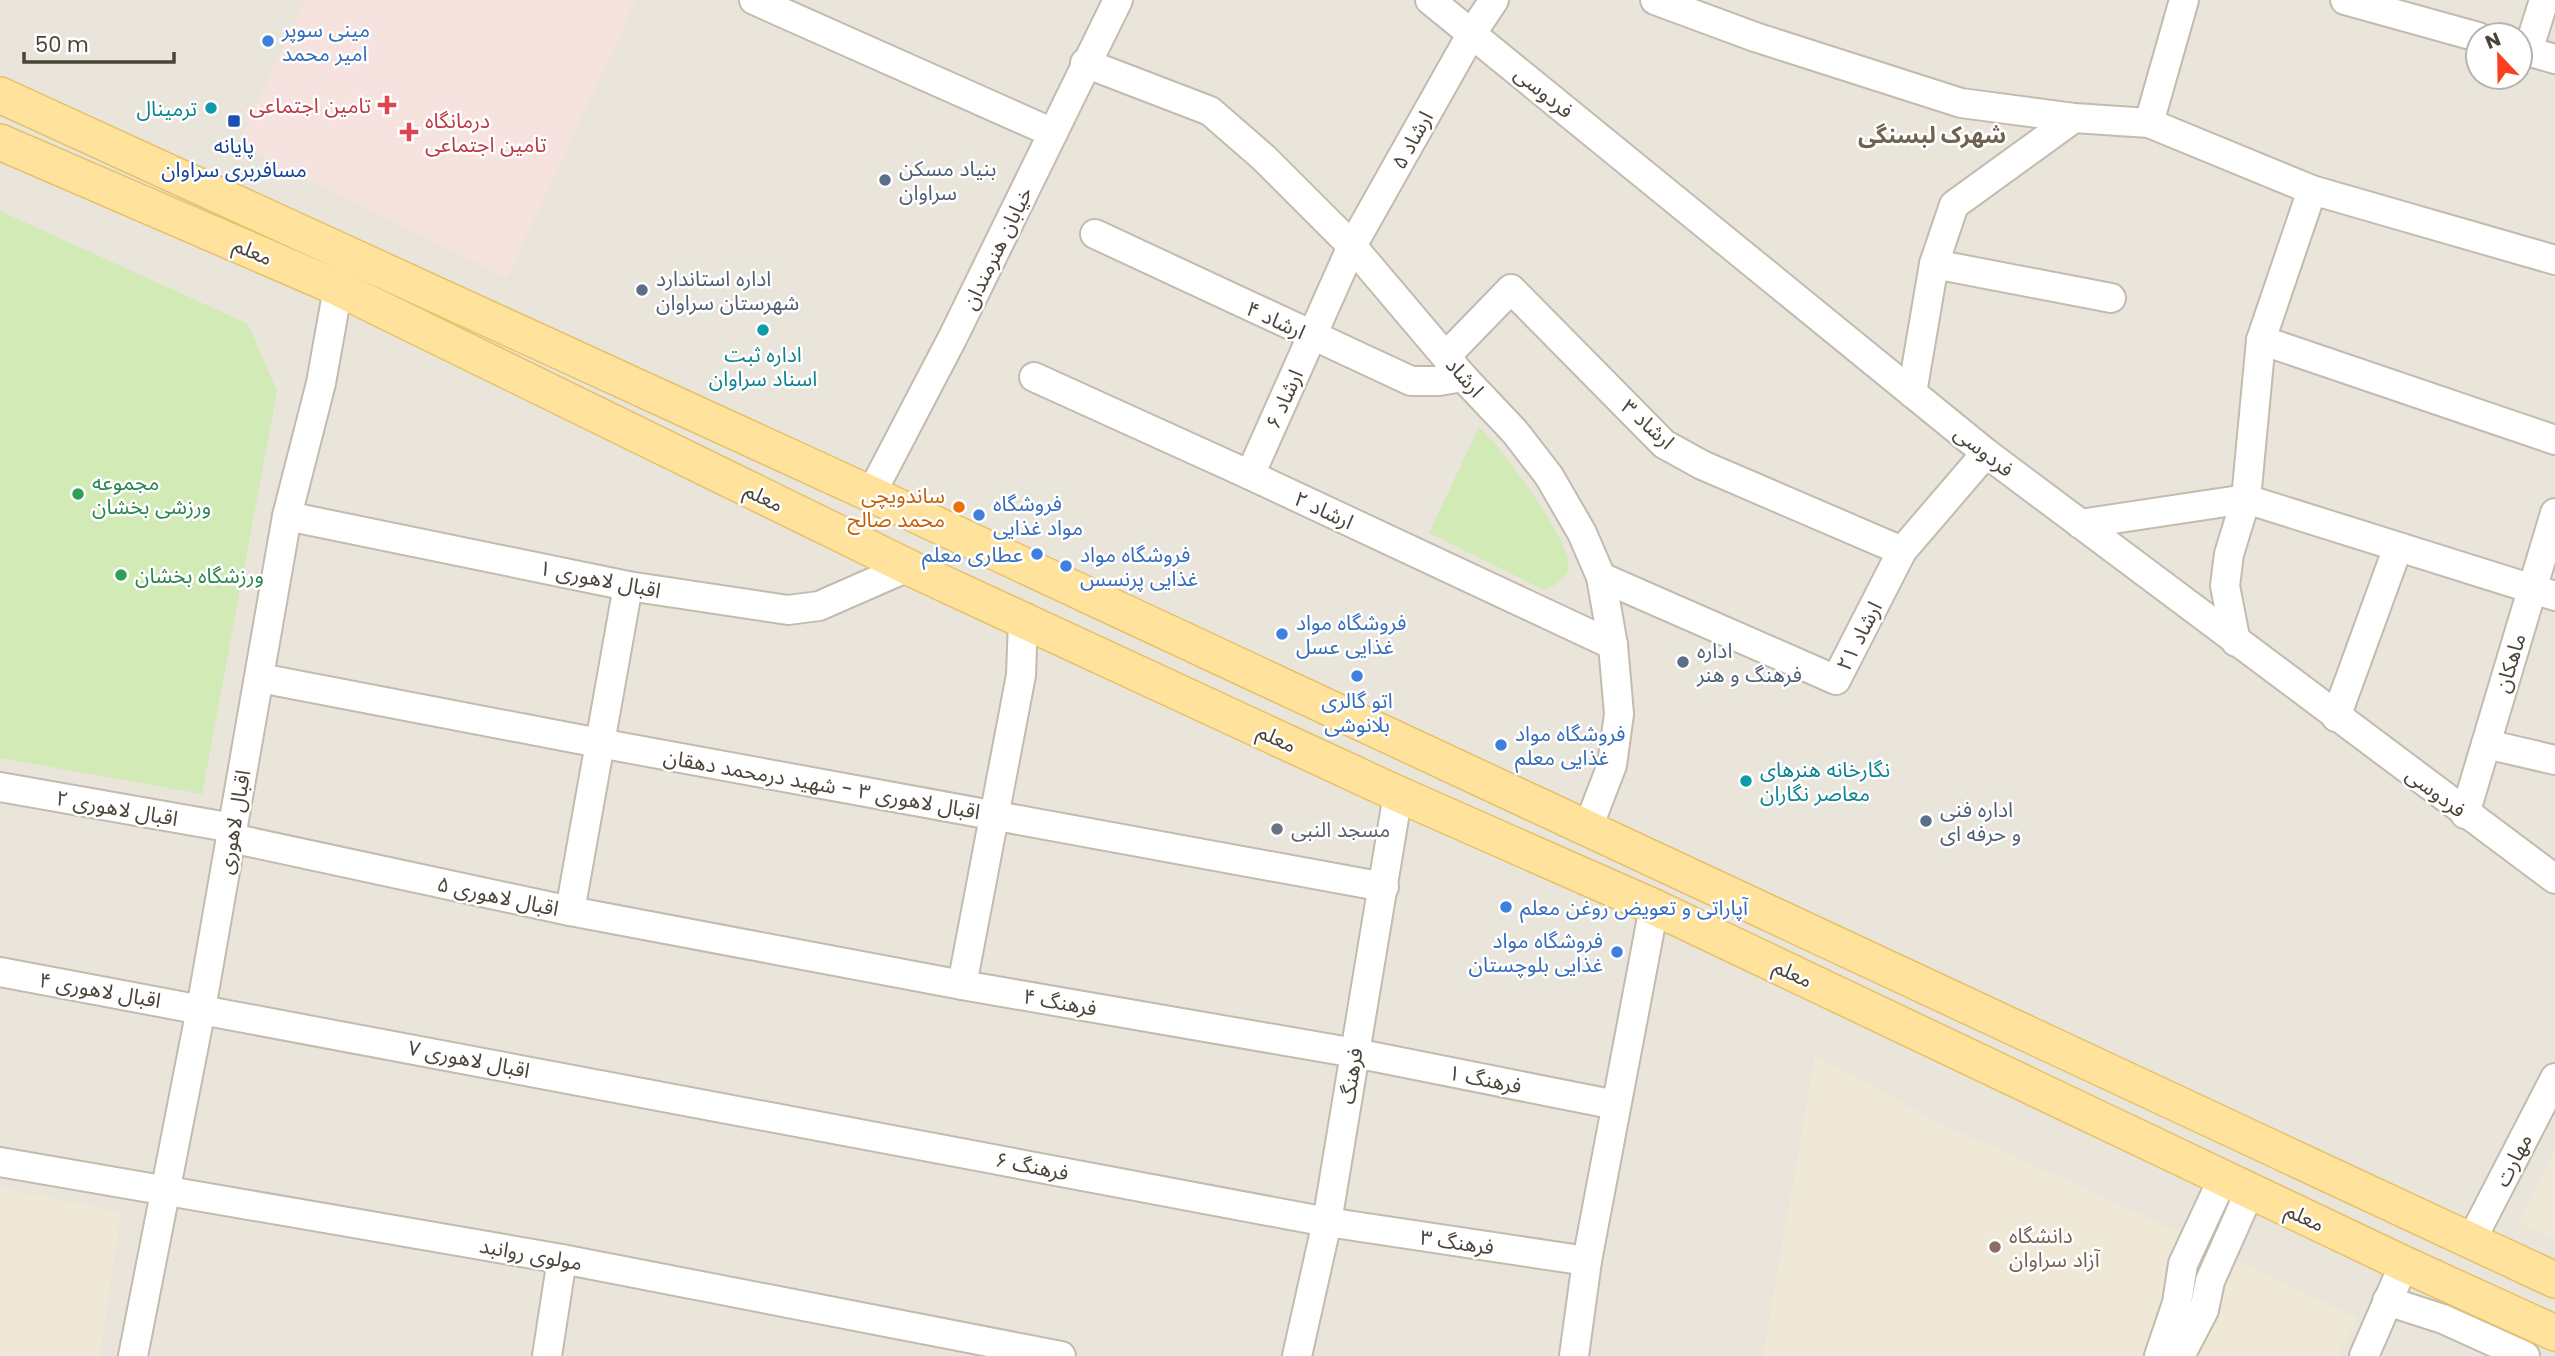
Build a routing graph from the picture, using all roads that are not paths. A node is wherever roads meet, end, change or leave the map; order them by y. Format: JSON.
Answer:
{"nodes":[{"id":1,"x":754,"y":0,"type":"edge"},
{"id":2,"x":1118,"y":0,"type":"edge"},
{"id":3,"x":1430,"y":0,"type":"edge"},
{"id":4,"x":1494,"y":0,"type":"edge"},
{"id":5,"x":1655,"y":0,"type":"edge"},
{"id":6,"x":2184,"y":0,"type":"edge"},
{"id":7,"x":2346,"y":0,"type":"edge"},
{"id":8,"x":2544,"y":0,"type":"edge"},
{"id":9,"x":2534,"y":25,"type":"edge"},
{"id":10,"x":1472,"y":33,"type":"junction"},
{"id":11,"x":2464,"y":33,"type":"edge"},
{"id":12,"x":2534,"y":53,"type":"edge"},
{"id":13,"x":2555,"y":59,"type":"edge"},
{"id":14,"x":1085,"y":63,"type":"junction"},
{"id":15,"x":0,"y":95,"type":"edge"},
{"id":16,"x":2074,"y":117,"type":"junction"},
{"id":17,"x":2149,"y":123,"type":"junction"},
{"id":18,"x":1053,"y":133,"type":"junction"},
{"id":19,"x":0,"y":142,"type":"edge"},
{"id":20,"x":2312,"y":190,"type":"junction"},
{"id":21,"x":1095,"y":234,"type":"dead end"},
{"id":22,"x":1352,"y":246,"type":"junction"},
{"id":23,"x":2555,"y":260,"type":"edge"},
{"id":24,"x":1934,"y":264,"type":"junction"},
{"id":25,"x":338,"y":288,"type":"junction"},
{"id":26,"x":2111,"y":298,"type":"dead end"},
{"id":27,"x":1311,"y":336,"type":"junction"},
{"id":28,"x":2261,"y":340,"type":"junction"},
{"id":29,"x":1454,"y":367,"type":"junction"},
{"id":30,"x":1034,"y":377,"type":"dead end"},
{"id":31,"x":1912,"y":393,"type":"junction"},
{"id":32,"x":2555,"y":440,"type":"edge"},
{"id":33,"x":1986,"y":453,"type":"junction"},
{"id":34,"x":1250,"y":475,"type":"junction"},
{"id":35,"x":871,"y":494,"type":"junction"},
{"id":36,"x":2246,"y":499,"type":"junction"},
{"id":37,"x":2555,"y":513,"type":"edge"},
{"id":38,"x":288,"y":516,"type":"junction"},
{"id":39,"x":2080,"y":524,"type":"junction"},
{"id":40,"x":2398,"y":547,"type":"junction"},
{"id":41,"x":1902,"y":551,"type":"junction"},
{"id":42,"x":908,"y":567,"type":"junction"},
{"id":43,"x":1601,"y":577,"type":"junction"},
{"id":44,"x":628,"y":586,"type":"junction"},
{"id":45,"x":2544,"y":593,"type":"edge"},
{"id":46,"x":1023,"y":621,"type":"junction"},
{"id":47,"x":2236,"y":642,"type":"junction"},
{"id":48,"x":1613,"y":645,"type":"junction"},
{"id":49,"x":260,"y":678,"type":"junction"},
{"id":50,"x":2336,"y":717,"type":"junction"},
{"id":51,"x":599,"y":743,"type":"junction"},
{"id":52,"x":2486,"y":744,"type":"junction"},
{"id":53,"x":1420,"y":752,"type":"junction"},
{"id":54,"x":2555,"y":760,"type":"edge"},
{"id":55,"x":0,"y":787,"type":"edge"},
{"id":56,"x":1398,"y":794,"type":"junction"},
{"id":57,"x":2465,"y":814,"type":"junction"},
{"id":58,"x":993,"y":815,"type":"junction"},
{"id":59,"x":1587,"y":830,"type":"junction"},
{"id":60,"x":232,"y":833,"type":"junction"},
{"id":61,"x":2555,"y":880,"type":"edge"},
{"id":62,"x":1384,"y":887,"type":"junction"},
{"id":63,"x":1654,"y":907,"type":"junction"},
{"id":64,"x":570,"y":911,"type":"junction"},
{"id":65,"x":766,"y":948,"type":"joint"},
{"id":66,"x":0,"y":972,"type":"edge"},
{"id":67,"x":962,"y":985,"type":"junction"},
{"id":68,"x":201,"y":1009,"type":"junction"},
{"id":69,"x":1355,"y":1052,"type":"junction"},
{"id":70,"x":2555,"y":1078,"type":"edge"},
{"id":71,"x":1616,"y":1105,"type":"junction"},
{"id":72,"x":737,"y":1110,"type":"joint"},
{"id":73,"x":0,"y":1162,"type":"edge"},
{"id":74,"x":2236,"y":1184,"type":"junction"},
{"id":75,"x":166,"y":1191,"type":"junction"},
{"id":76,"x":1327,"y":1222,"type":"junction"},
{"id":77,"x":2471,"y":1241,"type":"junction"},
{"id":78,"x":562,"y":1259,"type":"junction"},
{"id":79,"x":1587,"y":1261,"type":"junction"},
{"id":80,"x":2404,"y":1264,"type":"junction"},
{"id":81,"x":2555,"y":1280,"type":"edge"},
{"id":82,"x":2387,"y":1301,"type":"junction"},
{"id":83,"x":2555,"y":1333,"type":"edge"},
{"id":84,"x":972,"y":1348,"type":"edge"},
{"id":85,"x":133,"y":1356,"type":"edge"},
{"id":86,"x":547,"y":1356,"type":"edge"},
{"id":87,"x":1061,"y":1356,"type":"edge"},
{"id":88,"x":1297,"y":1356,"type":"edge"},
{"id":89,"x":1574,"y":1356,"type":"edge"},
{"id":90,"x":2159,"y":1356,"type":"edge"},
{"id":91,"x":2180,"y":1356,"type":"edge"},
{"id":92,"x":2364,"y":1356,"type":"edge"},
{"id":93,"x":2525,"y":1356,"type":"edge"}],
"edges":[{"from":1,"to":18,"type":"street"},
{"from":2,"to":14,"type":"street","name":"خیابان هنرمندان"},
{"from":3,"to":10,"type":"street","name":"فردوسی"},
{"from":4,"to":10,"type":"street","name":"ارشاد ۵"},
{"from":5,"to":16,"type":"street"},
{"from":6,"to":17,"type":"street"},
{"from":7,"to":11,"type":"street"},
{"from":8,"to":9,"type":"street"},
{"from":10,"to":22,"type":"street","name":"ارشاد ۵"},
{"from":10,"to":31,"type":"street","name":"فردوسی"},
{"from":12,"to":13,"type":"street"},
{"from":14,"to":18,"type":"street","name":"خیابان هنرمندان"},
{"from":14,"to":22,"type":"street","name":"ارشاد"},
{"from":15,"to":35,"type":"main road","name":"معلم"},
{"from":16,"to":17,"type":"street"},
{"from":16,"to":24,"type":"street"},
{"from":17,"to":20,"type":"street"},
{"from":18,"to":35,"type":"street","name":"خیابان هنرمندان"},
{"from":19,"to":25,"type":"main road","name":"معلم"},
{"from":20,"to":23,"type":"street"},
{"from":20,"to":28,"type":"street"},
{"from":21,"to":27,"type":"street","name":"ارشاد ۴"},
{"from":22,"to":27,"type":"street","name":"ارشاد ۶"},
{"from":22,"to":29,"type":"street","name":"ارشاد"},
{"from":24,"to":26,"type":"street"},
{"from":24,"to":31,"type":"street"},
{"from":25,"to":38,"type":"street","name":"اقبال لاهوری"},
{"from":25,"to":42,"type":"main road","name":"معلم"},
{"from":27,"to":29,"type":"street","name":"ارشاد ۴"},
{"from":27,"to":34,"type":"street","name":"ارشاد ۶"},
{"from":28,"to":32,"type":"street"},
{"from":28,"to":36,"type":"street"},
{"from":29,"to":41,"type":"street","name":"ارشاد ۳"},
{"from":29,"to":43,"type":"street","name":"ارشاد"},
{"from":30,"to":34,"type":"street","name":"ارشاد ۲"},
{"from":31,"to":33,"type":"street","name":"فردوسی"},
{"from":33,"to":39,"type":"street","name":"فردوسی"},
{"from":33,"to":41,"type":"street","name":"ارشاد ۲۱"},
{"from":34,"to":48,"type":"street","name":"ارشاد ۲"},
{"from":35,"to":53,"type":"main road","name":"معلم"},
{"from":36,"to":39,"type":"street"},
{"from":36,"to":40,"type":"street"},
{"from":36,"to":47,"type":"street"},
{"from":37,"to":45,"type":"street","name":"ماهکان"},
{"from":38,"to":44,"type":"street","name":"اقبال لاهوری ۱"},
{"from":38,"to":49,"type":"street","name":"اقبال لاهوری"},
{"from":39,"to":47,"type":"street","name":"فردوسی"},
{"from":40,"to":45,"type":"street"},
{"from":40,"to":50,"type":"street"},
{"from":41,"to":43,"type":"street","name":"ارشاد ۲۱"},
{"from":42,"to":44,"type":"street","name":"اقبال لاهوری ۱"},
{"from":42,"to":46,"type":"main road","name":"معلم"},
{"from":43,"to":48,"type":"street","name":"ارشاد"},
{"from":44,"to":51,"type":"street"},
{"from":45,"to":52,"type":"street","name":"ماهکان"},
{"from":46,"to":56,"type":"main road","name":"معلم"},
{"from":46,"to":58,"type":"street"},
{"from":47,"to":50,"type":"street","name":"فردوسی"},
{"from":48,"to":59,"type":"street","name":"ارشاد"},
{"from":49,"to":51,"type":"street","name":"اقبال لاهوری ۳ - شهید درمحمد دهقان"},
{"from":49,"to":60,"type":"street","name":"اقبال لاهوری"},
{"from":50,"to":57,"type":"street","name":"فردوسی"},
{"from":51,"to":58,"type":"street","name":"اقبال لاهوری ۳ - شهید درمحمد دهقان"},
{"from":51,"to":64,"type":"street"},
{"from":52,"to":54,"type":"street"},
{"from":52,"to":57,"type":"street","name":"ماهکان"},
{"from":53,"to":56,"type":"main road"},
{"from":53,"to":59,"type":"main road","name":"معلم"},
{"from":55,"to":60,"type":"street","name":"اقبال لاهوری ۲"},
{"from":56,"to":62,"type":"street","name":"فرهنگ"},
{"from":56,"to":63,"type":"main road","name":"معلم"},
{"from":57,"to":61,"type":"street","name":"فردوسی"},
{"from":58,"to":62,"type":"street","name":"اقبال لاهوری ۳ - شهید درمحمد دهقان"},
{"from":58,"to":67,"type":"street"},
{"from":59,"to":77,"type":"main road","name":"معلم"},
{"from":60,"to":64,"type":"street","name":"اقبال لاهوری ۵"},
{"from":60,"to":68,"type":"street","name":"اقبال لاهوری"},
{"from":62,"to":69,"type":"street","name":"فرهنگ"},
{"from":63,"to":71,"type":"street"},
{"from":63,"to":74,"type":"main road","name":"معلم"},
{"from":64,"to":65,"type":"street","name":"اقبال لاهوری ۵"},
{"from":65,"to":67,"type":"street","name":"فرهنگ ۴"},
{"from":66,"to":68,"type":"street","name":"اقبال لاهوری ۴"},
{"from":67,"to":69,"type":"street","name":"فرهنگ ۴"},
{"from":68,"to":72,"type":"street","name":"اقبال لاهوری ۷"},
{"from":68,"to":75,"type":"street","name":"اقبال لاهوری"},
{"from":69,"to":71,"type":"street","name":"فرهنگ ۱"},
{"from":69,"to":76,"type":"street","name":"فرهنگ"},
{"from":70,"to":77,"type":"street","name":"مهارت"},
{"from":71,"to":79,"type":"street"},
{"from":72,"to":76,"type":"street","name":"فرهنگ ۶"},
{"from":73,"to":75,"type":"street","name":"مولوی روانبد"},
{"from":74,"to":80,"type":"main road","name":"معلم"},
{"from":74,"to":90,"type":"street"},
{"from":74,"to":91,"type":"street"},
{"from":75,"to":78,"type":"street","name":"مولوی روانبد"},
{"from":75,"to":85,"type":"street","name":"اقبال لاهوری"},
{"from":76,"to":79,"type":"street","name":"فرهنگ ۳"},
{"from":76,"to":88,"type":"street","name":"فرهنگ"},
{"from":77,"to":81,"type":"main road","name":"معلم"},
{"from":78,"to":84,"type":"street","name":"مولوی روانبد"},
{"from":78,"to":86,"type":"street"},
{"from":79,"to":89,"type":"street"},
{"from":80,"to":82,"type":"street"},
{"from":80,"to":83,"type":"main road","name":"معلم"},
{"from":82,"to":92,"type":"street"},
{"from":82,"to":93,"type":"street"},
{"from":84,"to":87,"type":"street","name":"مولوی روانبد"}]}
